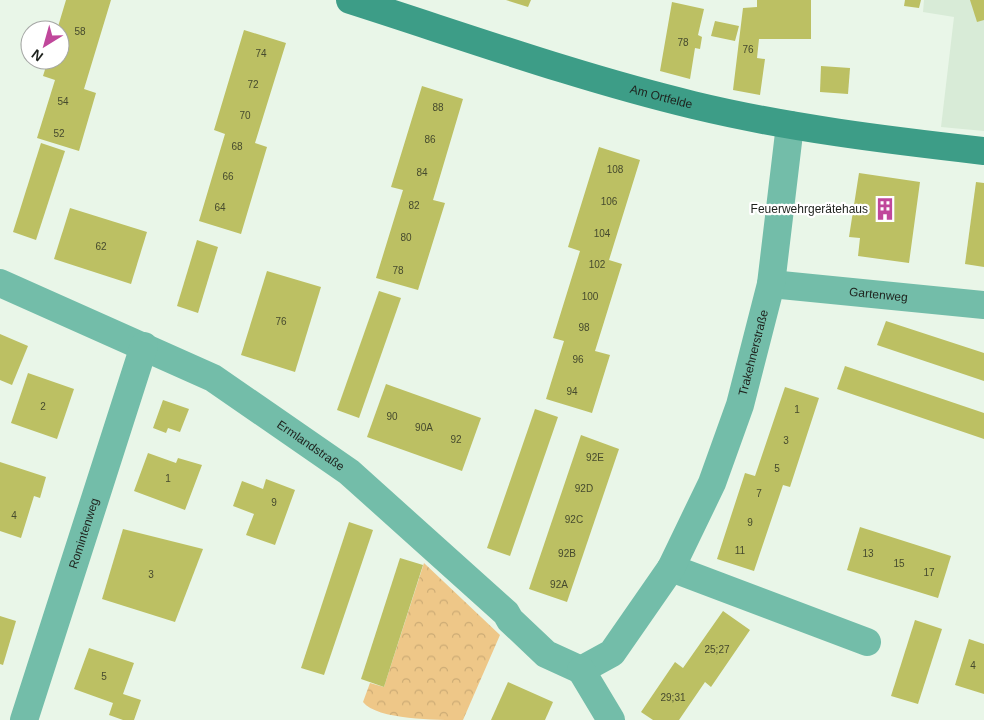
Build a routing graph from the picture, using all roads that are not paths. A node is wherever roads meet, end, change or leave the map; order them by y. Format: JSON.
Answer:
{"nodes":[{"id":1,"x":350,"y":0,"type":"edge"},
{"id":2,"x":790,"y":125,"type":"junction"},
{"id":3,"x":984,"y":151,"type":"edge"},
{"id":4,"x":0,"y":283,"type":"edge"},
{"id":5,"x":771,"y":284,"type":"junction"},
{"id":6,"x":984,"y":305,"type":"edge"},
{"id":7,"x":144,"y":346,"type":"junction"},
{"id":8,"x":671,"y":568,"type":"junction"},
{"id":9,"x":867,"y":642,"type":"dead end"},
{"id":10,"x":581,"y":670,"type":"junction"},
{"id":11,"x":24,"y":720,"type":"edge"},
{"id":12,"x":610,"y":720,"type":"edge"}],
"edges":[{"from":1,"to":2,"type":"main road","name":"Am Ortfelde"},
{"from":2,"to":3,"type":"main road","name":"Am Ortfelde"},
{"from":2,"to":5,"type":"street","name":"Trakehnerstraße"},
{"from":4,"to":7,"type":"street","name":"Ermlandstraße"},
{"from":5,"to":6,"type":"street","name":"Gartenweg"},
{"from":5,"to":8,"type":"street","name":"Trakehnerstraße"},
{"from":7,"to":10,"type":"street","name":"Ermlandstraße"},
{"from":7,"to":11,"type":"street","name":"Romintenweg"},
{"from":8,"to":9,"type":"street"},
{"from":8,"to":10,"type":"street","name":"Trakehnerstraße"},
{"from":10,"to":12,"type":"street"}]}
